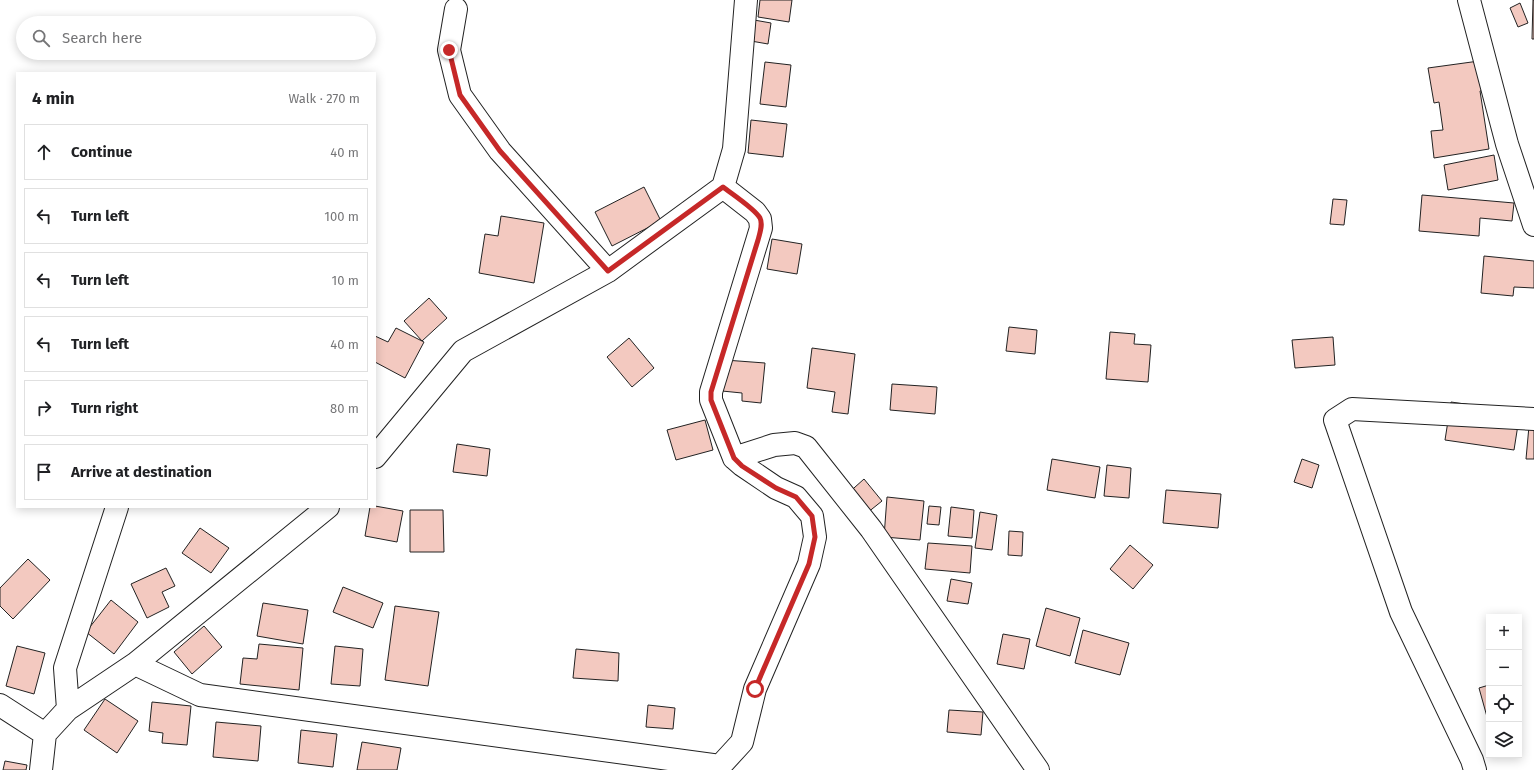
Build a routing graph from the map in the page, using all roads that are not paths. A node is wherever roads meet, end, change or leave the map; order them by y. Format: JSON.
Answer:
{"nodes":[{"id":1,"x":746,"y":0,"type":"edge"},
{"id":2,"x":1469,"y":0,"type":"edge"},
{"id":3,"x":456,"y":8,"type":"dead end"},
{"id":4,"x":723,"y":187,"type":"junction"},
{"id":5,"x":1534,"y":225,"type":"edge"},
{"id":6,"x":608,"y":271,"type":"junction"},
{"id":7,"x":1534,"y":419,"type":"edge"},
{"id":8,"x":376,"y":456,"type":"edge"},
{"id":9,"x":734,"y":458,"type":"junction"},
{"id":10,"x":117,"y":508,"type":"edge"},
{"id":11,"x":327,"y":508,"type":"edge"},
{"id":12,"x":135,"y":664,"type":"junction"},
{"id":13,"x":0,"y":705,"type":"edge"},
{"id":14,"x":68,"y":709,"type":"junction"},
{"id":15,"x":45,"y":734,"type":"junction"},
{"id":16,"x":41,"y":770,"type":"edge"},
{"id":17,"x":1038,"y":770,"type":"edge"},
{"id":18,"x":1475,"y":770,"type":"edge"}],
"edges":[{"from":1,"to":4,"type":"street"},
{"from":2,"to":5,"type":"street"},
{"from":3,"to":6,"type":"street"},
{"from":4,"to":6,"type":"street"},
{"from":4,"to":9,"type":"street"},
{"from":6,"to":8,"type":"street"},
{"from":7,"to":18,"type":"street"},
{"from":9,"to":12,"type":"street"},
{"from":9,"to":17,"type":"street"},
{"from":10,"to":14,"type":"street"},
{"from":11,"to":12,"type":"street"},
{"from":12,"to":14,"type":"street"},
{"from":13,"to":15,"type":"street"},
{"from":14,"to":15,"type":"street"},
{"from":15,"to":16,"type":"street"}]}
